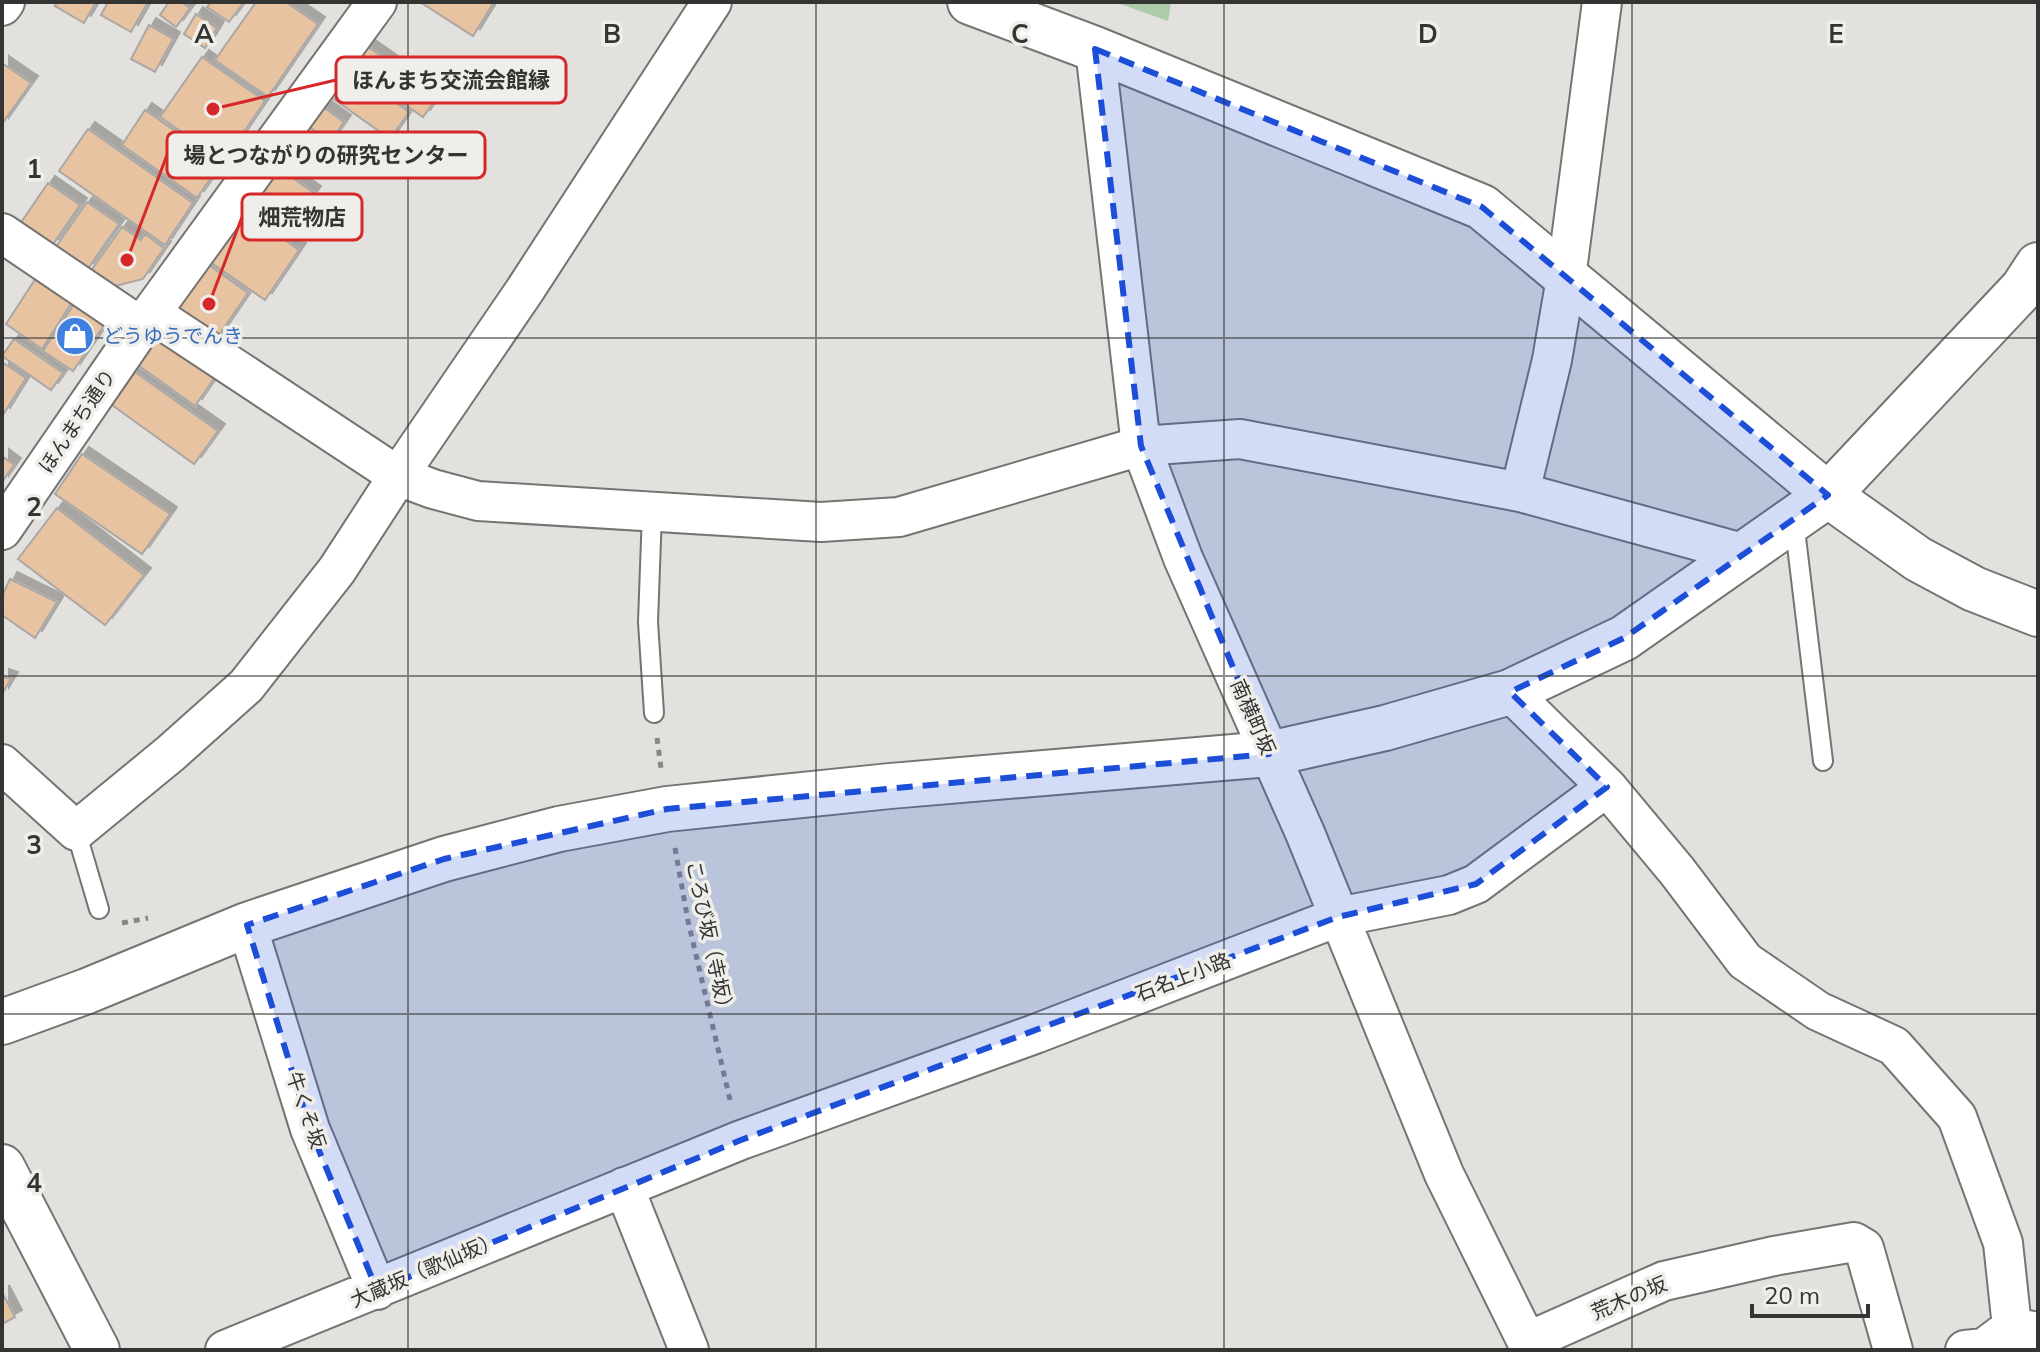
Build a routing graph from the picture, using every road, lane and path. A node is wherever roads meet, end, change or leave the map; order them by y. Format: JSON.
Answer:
{"nodes":[{"id":1,"x":377,"y":2,"type":"edge"},
{"id":2,"x":712,"y":2,"type":"edge"},
{"id":3,"x":970,"y":2,"type":"edge"},
{"id":4,"x":1602,"y":2,"type":"edge"},
{"id":5,"x":1095,"y":49,"type":"junction"},
{"id":6,"x":2,"y":233,"type":"edge"},
{"id":7,"x":2038,"y":265,"type":"edge"},
{"id":8,"x":1566,"y":278,"type":"junction"},
{"id":9,"x":146,"y":320,"type":"junction"},
{"id":10,"x":1141,"y":446,"type":"junction"},
{"id":11,"x":398,"y":476,"type":"junction"},
{"id":12,"x":1520,"y":492,"type":"junction"},
{"id":13,"x":1811,"y":507,"type":"junction"},
{"id":14,"x":652,"y":512,"type":"junction"},
{"id":15,"x":2,"y":530,"type":"edge"},
{"id":16,"x":1746,"y":554,"type":"junction"},
{"id":17,"x":2038,"y":614,"type":"edge"},
{"id":18,"x":1510,"y":692,"type":"junction"},
{"id":19,"x":654,"y":713,"type":"dead end"},
{"id":20,"x":1269,"y":754,"type":"junction"},
{"id":21,"x":1823,"y":761,"type":"dead end"},
{"id":22,"x":2,"y":764,"type":"edge"},
{"id":23,"x":1607,"y":787,"type":"junction"},
{"id":24,"x":667,"y":809,"type":"junction"},
{"id":25,"x":76,"y":831,"type":"junction"},
{"id":26,"x":99,"y":909,"type":"joint"},
{"id":27,"x":1338,"y":917,"type":"junction"},
{"id":28,"x":150,"y":918,"type":"dead end"},
{"id":29,"x":247,"y":925,"type":"junction"},
{"id":30,"x":2,"y":1022,"type":"edge"},
{"id":31,"x":723,"y":1074,"type":"dead end"},
{"id":32,"x":2,"y":1167,"type":"edge"},
{"id":33,"x":624,"y":1187,"type":"junction"},
{"id":34,"x":377,"y":1290,"type":"junction"},
{"id":35,"x":2025,"y":1330,"type":"edge"},
{"id":36,"x":1529,"y":1346,"type":"edge"},
{"id":37,"x":97,"y":1350,"type":"edge"},
{"id":38,"x":225,"y":1350,"type":"edge"},
{"id":39,"x":689,"y":1350,"type":"edge"},
{"id":40,"x":1893,"y":1350,"type":"edge"},
{"id":41,"x":1965,"y":1350,"type":"edge"}],
"edges":[{"from":1,"to":9,"type":"street","name":"ほんまち通り"},
{"from":2,"to":11,"type":"street"},
{"from":3,"to":5,"type":"street"},
{"from":4,"to":8,"type":"street"},
{"from":5,"to":8,"type":"street"},
{"from":5,"to":10,"type":"street","name":"南横町坂"},
{"from":6,"to":9,"type":"street"},
{"from":7,"to":13,"type":"street"},
{"from":8,"to":12,"type":"street"},
{"from":8,"to":13,"type":"street"},
{"from":9,"to":11,"type":"street"},
{"from":9,"to":15,"type":"street","name":"ほんまち通り"},
{"from":10,"to":12,"type":"street"},
{"from":10,"to":14,"type":"street"},
{"from":10,"to":20,"type":"street","name":"南横町坂"},
{"from":11,"to":14,"type":"street"},
{"from":11,"to":25,"type":"street"},
{"from":12,"to":16,"type":"street"},
{"from":13,"to":16,"type":"street"},
{"from":13,"to":17,"type":"street"},
{"from":13,"to":21,"type":"lane"},
{"from":14,"to":19,"type":"lane"},
{"from":16,"to":18,"type":"street"},
{"from":18,"to":20,"type":"street"},
{"from":18,"to":23,"type":"street"},
{"from":20,"to":24,"type":"street"},
{"from":20,"to":27,"type":"street","name":"南横町坂"},
{"from":22,"to":25,"type":"street"},
{"from":23,"to":27,"type":"street","name":"石名上小路"},
{"from":23,"to":35,"type":"street"},
{"from":24,"to":29,"type":"street"},
{"from":24,"to":31,"type":"path","name":"ころび坂（寺坂）"},
{"from":25,"to":26,"type":"lane"},
{"from":26,"to":28,"type":"path"},
{"from":27,"to":33,"type":"street","name":"石名上小路"},
{"from":27,"to":36,"type":"street","name":"南横町坂"},
{"from":29,"to":30,"type":"street"},
{"from":29,"to":34,"type":"street","name":"牛くそ坂"},
{"from":32,"to":37,"type":"street"},
{"from":33,"to":34,"type":"street","name":"大蔵坂（歌仙坂）"},
{"from":33,"to":39,"type":"street"},
{"from":34,"to":38,"type":"street","name":"大蔵坂（歌仙坂）"},
{"from":35,"to":41,"type":"street"},
{"from":36,"to":40,"type":"street","name":"荒木の坂"}]}
